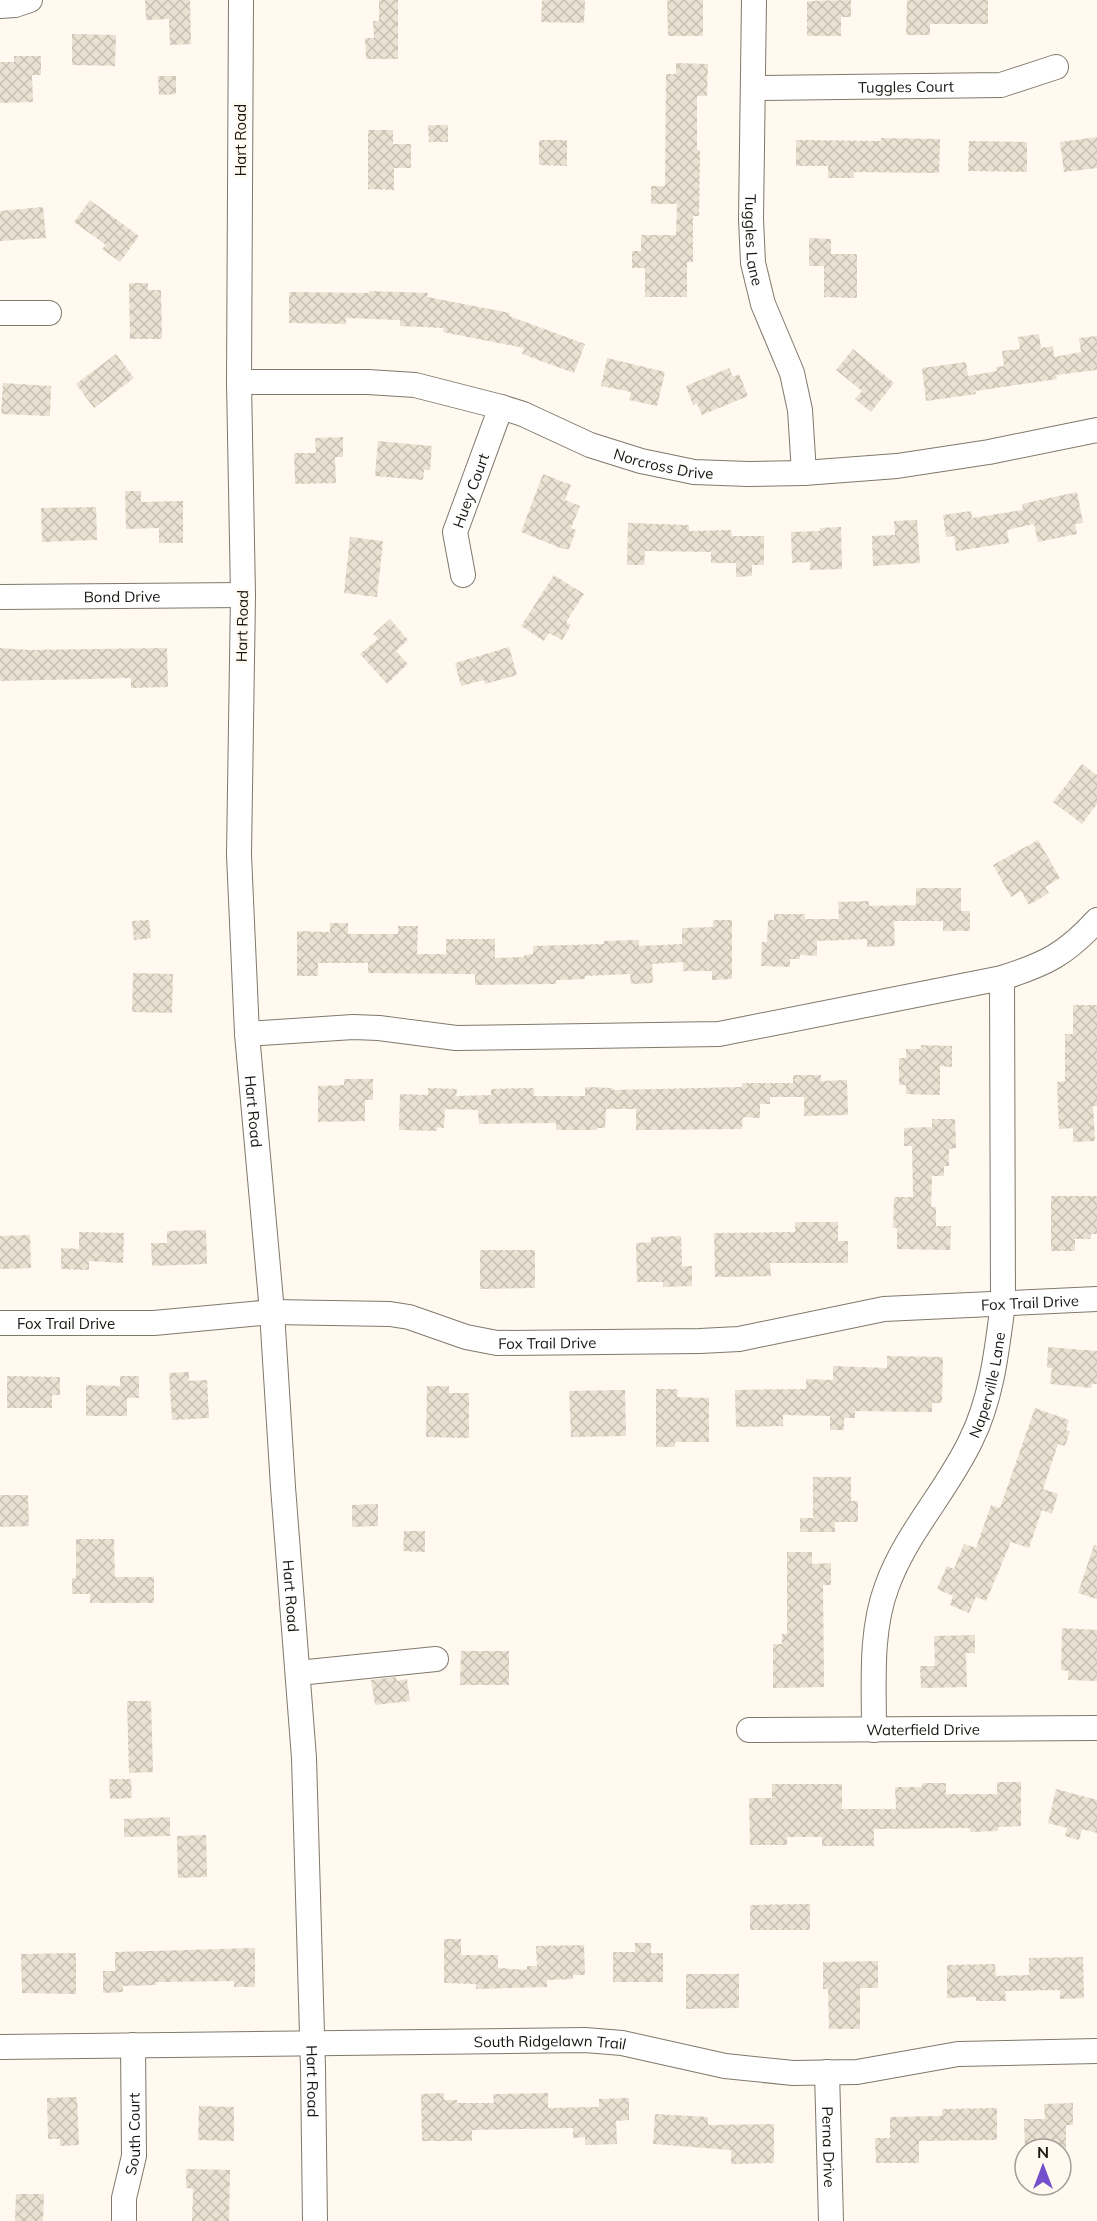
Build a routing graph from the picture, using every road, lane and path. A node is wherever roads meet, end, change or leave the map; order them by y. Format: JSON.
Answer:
{"nodes":[{"id":1,"x":30,"y":0,"type":"edge"},
{"id":2,"x":241,"y":0,"type":"edge"},
{"id":3,"x":754,"y":0,"type":"edge"},
{"id":4,"x":0,"y":6,"type":"edge"},
{"id":5,"x":1056,"y":67,"type":"dead end"},
{"id":6,"x":753,"y":88,"type":"junction"},
{"id":7,"x":0,"y":313,"type":"edge"},
{"id":8,"x":49,"y":313,"type":"dead end"},
{"id":9,"x":239,"y":382,"type":"junction"},
{"id":10,"x":501,"y":407,"type":"junction"},
{"id":11,"x":1097,"y":430,"type":"edge"},
{"id":12,"x":804,"y":473,"type":"junction"},
{"id":13,"x":463,"y":575,"type":"dead end"},
{"id":14,"x":243,"y":595,"type":"junction"},
{"id":15,"x":0,"y":597,"type":"edge"},
{"id":16,"x":1097,"y":920,"type":"edge"},
{"id":17,"x":1002,"y":978,"type":"junction"},
{"id":18,"x":247,"y":1034,"type":"junction"},
{"id":19,"x":1097,"y":1299,"type":"edge"},
{"id":20,"x":1003,"y":1303,"type":"junction"},
{"id":21,"x":272,"y":1312,"type":"junction"},
{"id":22,"x":0,"y":1323,"type":"edge"},
{"id":23,"x":436,"y":1659,"type":"dead end"},
{"id":24,"x":298,"y":1673,"type":"junction"},
{"id":25,"x":1097,"y":1728,"type":"edge"},
{"id":26,"x":749,"y":1730,"type":"dead end"},
{"id":27,"x":874,"y":1730,"type":"junction"},
{"id":28,"x":312,"y":2044,"type":"junction"},
{"id":29,"x":133,"y":2045,"type":"junction"},
{"id":30,"x":0,"y":2047,"type":"edge"},
{"id":31,"x":1097,"y":2051,"type":"edge"},
{"id":32,"x":827,"y":2072,"type":"junction"},
{"id":33,"x":124,"y":2221,"type":"edge"},
{"id":34,"x":315,"y":2221,"type":"edge"},
{"id":35,"x":831,"y":2221,"type":"edge"}],
"edges":[{"from":1,"to":4,"type":"street"},
{"from":2,"to":9,"type":"street","name":"Hart Road"},
{"from":3,"to":6,"type":"street","name":"Tuggles Lane"},
{"from":5,"to":6,"type":"street","name":"Tuggles Court"},
{"from":6,"to":12,"type":"street","name":"Tuggles Lane"},
{"from":7,"to":8,"type":"street"},
{"from":9,"to":10,"type":"street","name":"Norcross Drive"},
{"from":9,"to":14,"type":"street","name":"Hart Road"},
{"from":10,"to":12,"type":"street","name":"Norcross Drive"},
{"from":10,"to":13,"type":"street","name":"Huey Court"},
{"from":11,"to":12,"type":"street","name":"Norcross Drive"},
{"from":14,"to":15,"type":"street","name":"Bond Drive"},
{"from":14,"to":18,"type":"street","name":"Hart Road"},
{"from":16,"to":17,"type":"street"},
{"from":17,"to":18,"type":"street"},
{"from":17,"to":20,"type":"street","name":"Naperville Lane"},
{"from":18,"to":21,"type":"street","name":"Hart Road"},
{"from":19,"to":20,"type":"street","name":"Fox Trail Drive"},
{"from":20,"to":21,"type":"street","name":"Fox Trail Drive"},
{"from":20,"to":27,"type":"street","name":"Naperville Lane"},
{"from":21,"to":22,"type":"street","name":"Fox Trail Drive"},
{"from":21,"to":24,"type":"street","name":"Hart Road"},
{"from":23,"to":24,"type":"street"},
{"from":24,"to":28,"type":"street","name":"Hart Road"},
{"from":25,"to":27,"type":"street","name":"Waterfield Drive"},
{"from":26,"to":27,"type":"street","name":"Waterfield Drive"},
{"from":28,"to":29,"type":"street","name":"South Ridgelawn Trail"},
{"from":28,"to":32,"type":"street","name":"South Ridgelawn Trail"},
{"from":28,"to":34,"type":"street","name":"Hart Road"},
{"from":29,"to":30,"type":"street","name":"South Ridgelawn Trail"},
{"from":29,"to":33,"type":"street","name":"South Court"},
{"from":31,"to":32,"type":"street","name":"South Ridgelawn Trail"},
{"from":32,"to":35,"type":"street","name":"Perna Drive"}]}
